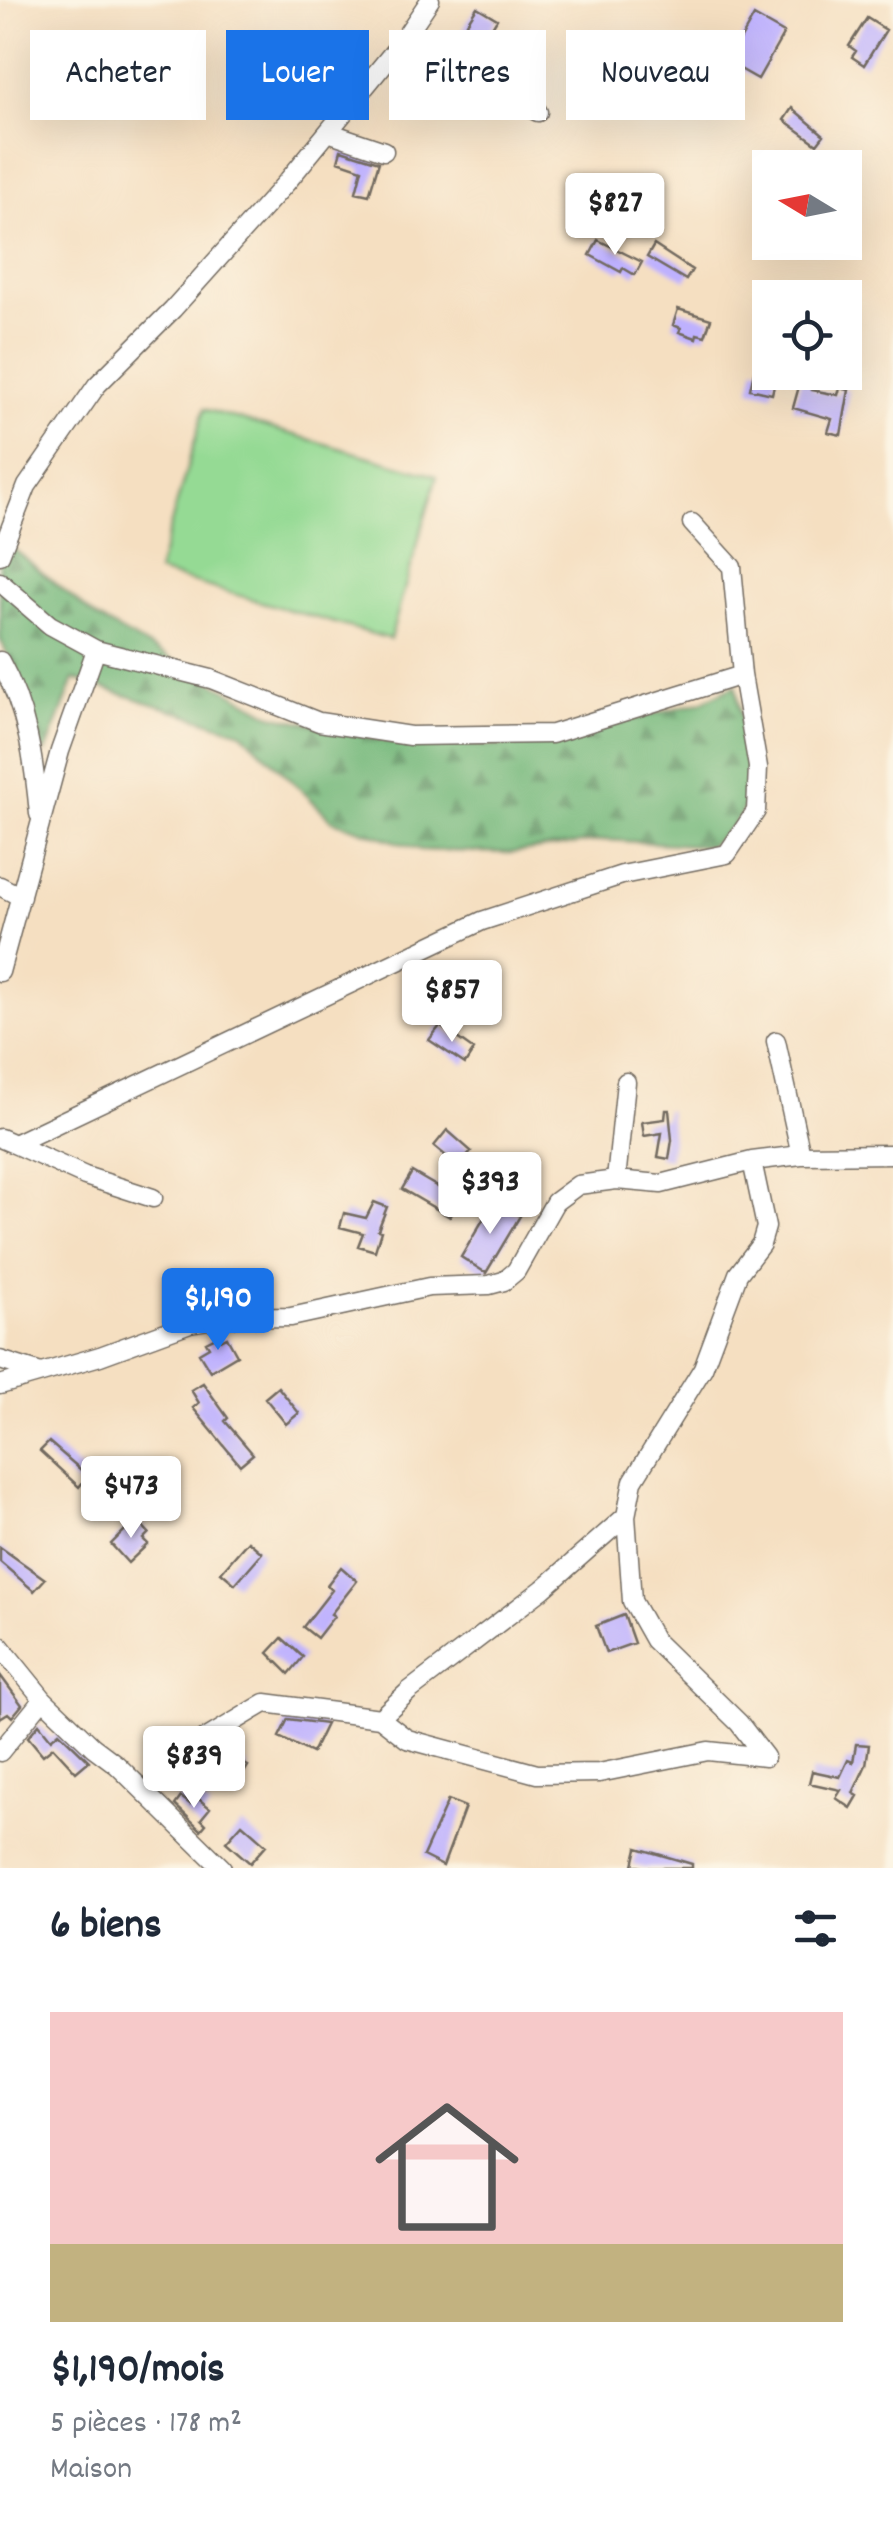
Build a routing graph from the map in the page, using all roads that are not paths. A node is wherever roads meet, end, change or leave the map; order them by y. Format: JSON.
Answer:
{"nodes":[{"id":1,"x":430,"y":0,"type":"edge"},
{"id":2,"x":410,"y":30,"type":"edge"},
{"id":3,"x":389,"y":58,"type":"edge"},
{"id":4,"x":328,"y":132,"type":"junction"},
{"id":5,"x":384,"y":151,"type":"dead end"},
{"id":6,"x":692,"y":523,"type":"dead end"},
{"id":7,"x":0,"y":555,"type":"edge"},
{"id":8,"x":0,"y":582,"type":"edge"},
{"id":9,"x":96,"y":650,"type":"junction"},
{"id":10,"x":0,"y":661,"type":"edge"},
{"id":11,"x":742,"y":675,"type":"junction"},
{"id":12,"x":40,"y":824,"type":"junction"},
{"id":13,"x":0,"y":886,"type":"edge"},
{"id":14,"x":21,"y":897,"type":"junction"},
{"id":15,"x":0,"y":972,"type":"edge"},
{"id":16,"x":776,"y":1041,"type":"dead end"},
{"id":17,"x":626,"y":1082,"type":"dead end"},
{"id":18,"x":7,"y":1141,"type":"edge"},
{"id":19,"x":893,"y":1154,"type":"edge"},
{"id":20,"x":801,"y":1155,"type":"junction"},
{"id":21,"x":752,"y":1161,"type":"junction"},
{"id":22,"x":616,"y":1180,"type":"junction"},
{"id":23,"x":153,"y":1198,"type":"dead end"},
{"id":24,"x":0,"y":1360,"type":"edge"},
{"id":25,"x":38,"y":1372,"type":"junction"},
{"id":26,"x":0,"y":1385,"type":"edge"},
{"id":27,"x":626,"y":1516,"type":"junction"},
{"id":28,"x":0,"y":1646,"type":"edge"},
{"id":29,"x":44,"y":1699,"type":"junction"},
{"id":30,"x":380,"y":1718,"type":"junction"},
{"id":31,"x":0,"y":1752,"type":"edge"},
{"id":32,"x":182,"y":1753,"type":"dead end"},
{"id":33,"x":222,"y":1868,"type":"edge"}],
"edges":[{"from":1,"to":2,"type":"street"},
{"from":3,"to":4,"type":"street"},
{"from":4,"to":5,"type":"street"},
{"from":4,"to":7,"type":"street"},
{"from":6,"to":11,"type":"street"},
{"from":8,"to":9,"type":"street"},
{"from":9,"to":11,"type":"street"},
{"from":9,"to":12,"type":"street"},
{"from":10,"to":12,"type":"street"},
{"from":11,"to":18,"type":"street"},
{"from":12,"to":14,"type":"street"},
{"from":13,"to":14,"type":"street"},
{"from":14,"to":15,"type":"street"},
{"from":16,"to":20,"type":"street"},
{"from":17,"to":22,"type":"street"},
{"from":18,"to":23,"type":"street"},
{"from":19,"to":20,"type":"street"},
{"from":20,"to":21,"type":"street"},
{"from":21,"to":22,"type":"street"},
{"from":21,"to":27,"type":"street"},
{"from":22,"to":25,"type":"street"},
{"from":24,"to":25,"type":"street"},
{"from":25,"to":26,"type":"street"},
{"from":27,"to":30,"type":"street"},
{"from":27,"to":30,"type":"street"},
{"from":28,"to":29,"type":"street"},
{"from":29,"to":31,"type":"street"},
{"from":29,"to":33,"type":"street"},
{"from":30,"to":32,"type":"street"}]}
